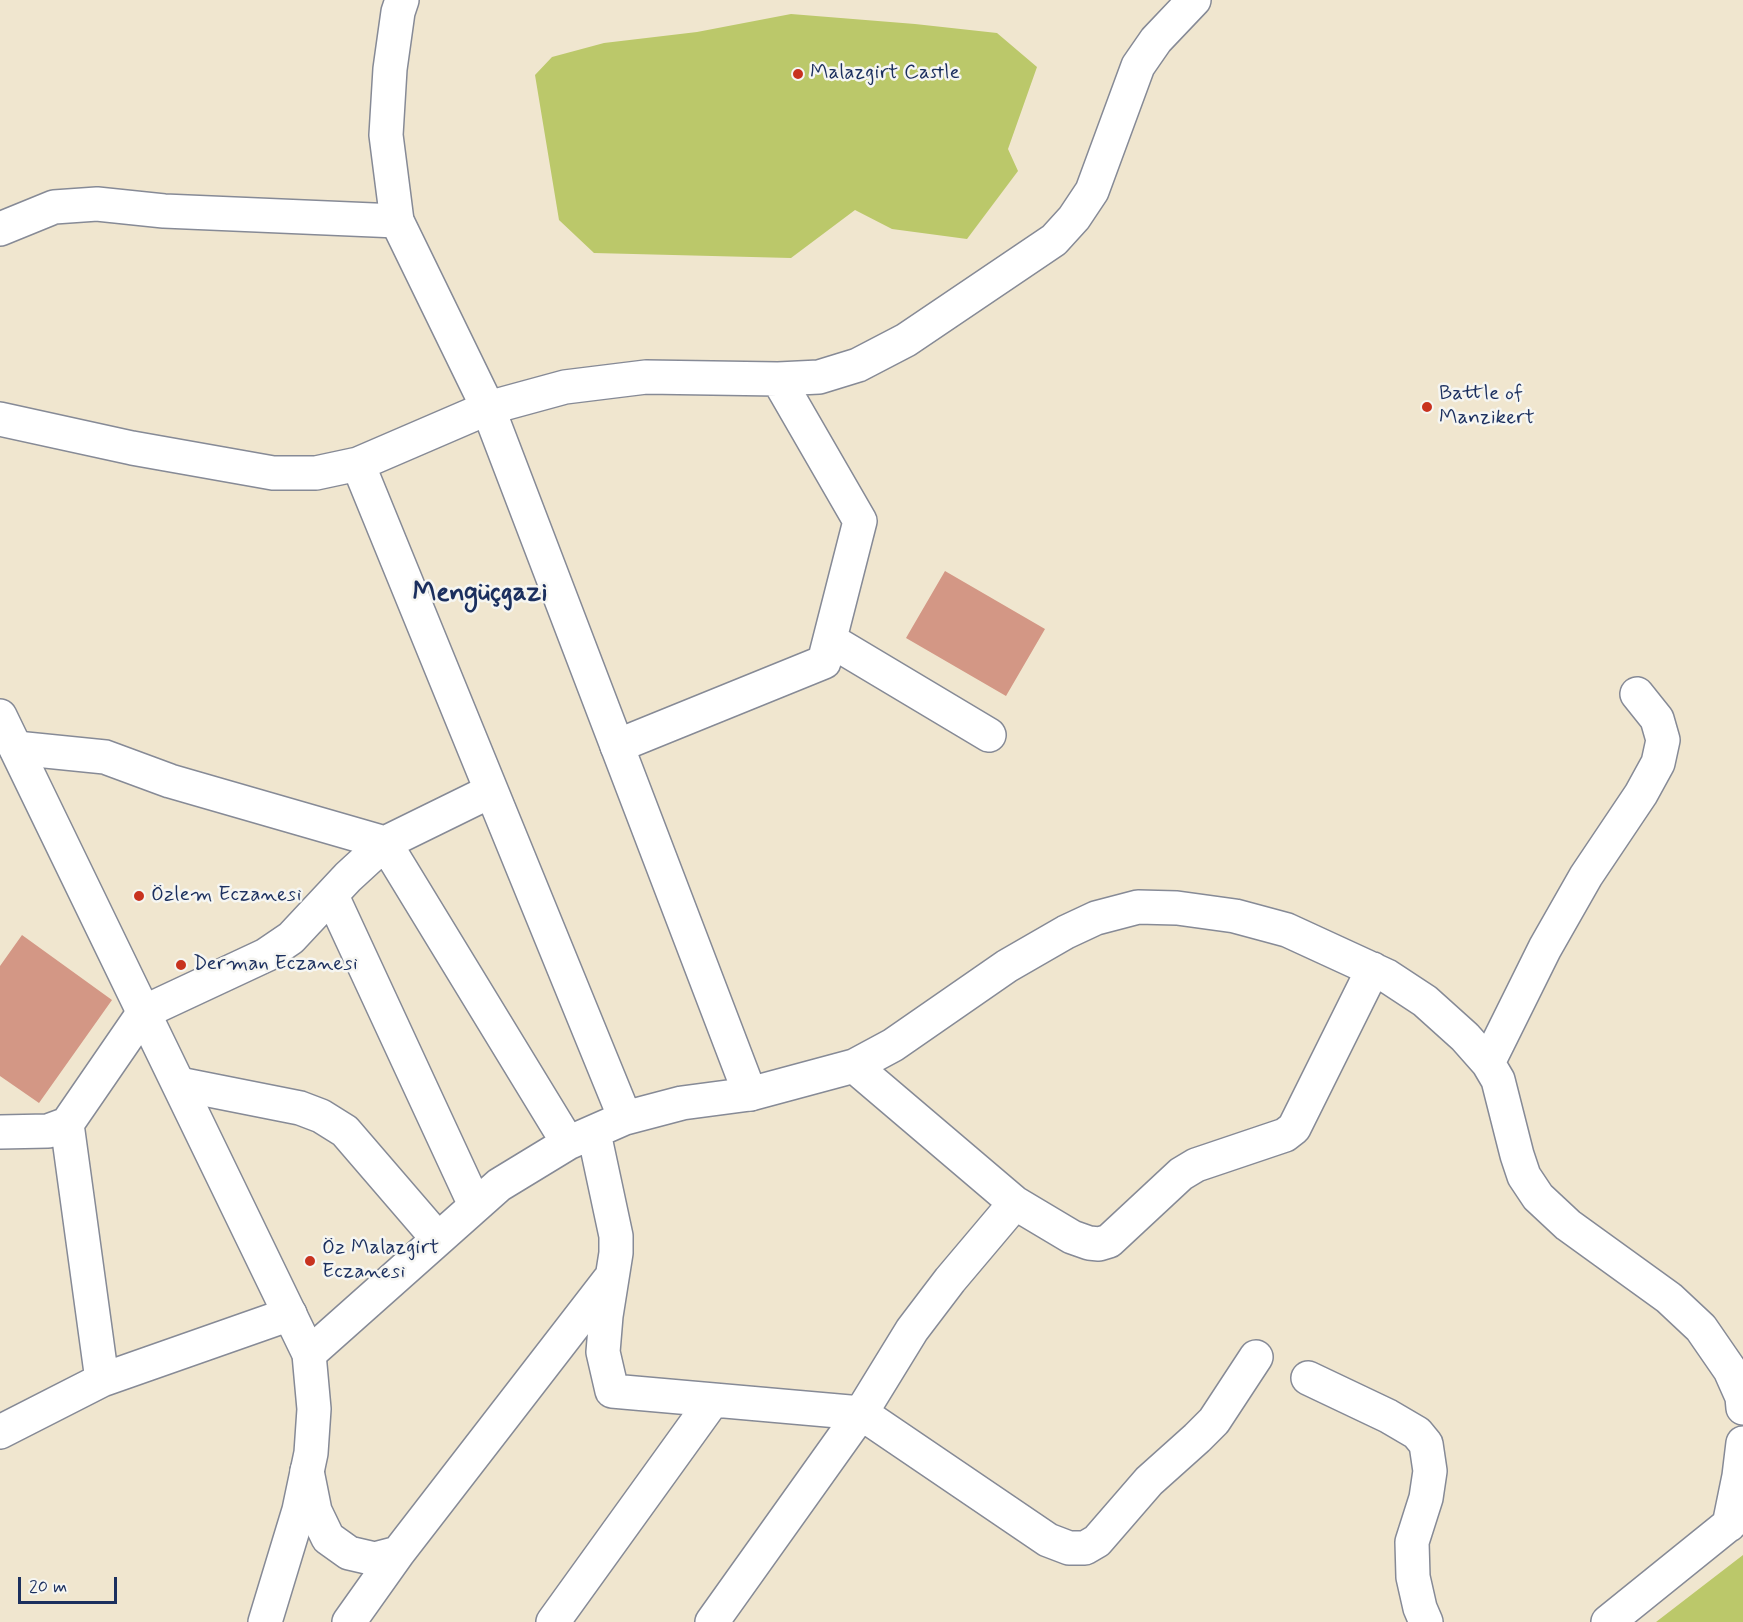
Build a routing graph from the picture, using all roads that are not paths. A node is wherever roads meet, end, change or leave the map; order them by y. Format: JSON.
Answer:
{"nodes":[{"id":1,"x":402,"y":0,"type":"edge"},
{"id":2,"x":1194,"y":0,"type":"edge"},
{"id":3,"x":397,"y":221,"type":"junction"},
{"id":4,"x":0,"y":229,"type":"edge"},
{"id":5,"x":778,"y":379,"type":"junction"},
{"id":6,"x":488,"y":408,"type":"junction"},
{"id":7,"x":0,"y":419,"type":"edge"},
{"id":8,"x":358,"y":464,"type":"junction"},
{"id":9,"x":830,"y":640,"type":"junction"},
{"id":10,"x":1637,"y":694,"type":"dead end"},
{"id":11,"x":0,"y":716,"type":"edge"},
{"id":12,"x":988,"y":735,"type":"dead end"},
{"id":13,"x":617,"y":746,"type":"junction"},
{"id":14,"x":15,"y":748,"type":"junction"},
{"id":15,"x":491,"y":791,"type":"junction"},
{"id":16,"x":385,"y":843,"type":"junction"},
{"id":17,"x":332,"y":896,"type":"junction"},
{"id":18,"x":1373,"y":969,"type":"junction"},
{"id":19,"x":144,"y":1012,"type":"junction"},
{"id":20,"x":1488,"y":1063,"type":"junction"},
{"id":21,"x":854,"y":1066,"type":"junction"},
{"id":22,"x":180,"y":1084,"type":"junction"},
{"id":23,"x":750,"y":1094,"type":"junction"},
{"id":24,"x":625,"y":1118,"type":"junction"},
{"id":25,"x":68,"y":1124,"type":"junction"},
{"id":26,"x":0,"y":1132,"type":"edge"},
{"id":27,"x":581,"y":1138,"type":"junction"},
{"id":28,"x":1015,"y":1203,"type":"junction"},
{"id":29,"x":476,"y":1205,"type":"junction"},
{"id":30,"x":438,"y":1239,"type":"junction"},
{"id":31,"x":613,"y":1275,"type":"junction"},
{"id":32,"x":291,"y":1314,"type":"junction"},
{"id":33,"x":565,"y":1337,"type":"junction"},
{"id":34,"x":603,"y":1352,"type":"junction"},
{"id":35,"x":309,"y":1354,"type":"junction"},
{"id":36,"x":1256,"y":1357,"type":"dead end"},
{"id":37,"x":1308,"y":1377,"type":"dead end"},
{"id":38,"x":102,"y":1380,"type":"junction"},
{"id":39,"x":713,"y":1400,"type":"junction"},
{"id":40,"x":1743,"y":1408,"type":"edge"},
{"id":41,"x":861,"y":1413,"type":"junction"},
{"id":42,"x":0,"y":1432,"type":"edge"},
{"id":43,"x":1743,"y":1443,"type":"edge"},
{"id":44,"x":307,"y":1471,"type":"junction"},
{"id":45,"x":1736,"y":1519,"type":"edge"},
{"id":46,"x":398,"y":1553,"type":"junction"},
{"id":47,"x":266,"y":1622,"type":"edge"},
{"id":48,"x":349,"y":1622,"type":"edge"},
{"id":49,"x":552,"y":1622,"type":"edge"},
{"id":50,"x":712,"y":1622,"type":"edge"},
{"id":51,"x":1426,"y":1622,"type":"edge"},
{"id":52,"x":1608,"y":1622,"type":"edge"}],
"edges":[{"from":1,"to":3,"type":"street"},
{"from":2,"to":5,"type":"street"},
{"from":3,"to":4,"type":"street"},
{"from":3,"to":6,"type":"street"},
{"from":5,"to":6,"type":"street"},
{"from":5,"to":9,"type":"street"},
{"from":6,"to":8,"type":"street"},
{"from":6,"to":13,"type":"street"},
{"from":7,"to":8,"type":"street"},
{"from":8,"to":15,"type":"street"},
{"from":9,"to":12,"type":"street"},
{"from":9,"to":13,"type":"street"},
{"from":10,"to":20,"type":"street"},
{"from":11,"to":14,"type":"street"},
{"from":13,"to":23,"type":"street"},
{"from":14,"to":16,"type":"street"},
{"from":14,"to":19,"type":"street"},
{"from":15,"to":16,"type":"street"},
{"from":15,"to":24,"type":"street"},
{"from":16,"to":17,"type":"street"},
{"from":16,"to":27,"type":"street"},
{"from":17,"to":19,"type":"street"},
{"from":17,"to":29,"type":"street"},
{"from":18,"to":20,"type":"street"},
{"from":18,"to":21,"type":"street"},
{"from":18,"to":28,"type":"street"},
{"from":19,"to":22,"type":"street"},
{"from":19,"to":25,"type":"street"},
{"from":20,"to":40,"type":"street"},
{"from":21,"to":23,"type":"street"},
{"from":21,"to":28,"type":"street"},
{"from":22,"to":30,"type":"street"},
{"from":22,"to":32,"type":"street"},
{"from":23,"to":24,"type":"street"},
{"from":24,"to":27,"type":"street"},
{"from":25,"to":26,"type":"street"},
{"from":25,"to":38,"type":"street"},
{"from":27,"to":29,"type":"street"},
{"from":27,"to":31,"type":"street"},
{"from":28,"to":41,"type":"street"},
{"from":29,"to":30,"type":"street"},
{"from":30,"to":35,"type":"street"},
{"from":31,"to":33,"type":"street"},
{"from":31,"to":34,"type":"street"},
{"from":32,"to":35,"type":"street"},
{"from":32,"to":38,"type":"street"},
{"from":33,"to":34,"type":"street"},
{"from":33,"to":46,"type":"street"},
{"from":34,"to":39,"type":"street"},
{"from":35,"to":44,"type":"street"},
{"from":36,"to":41,"type":"street"},
{"from":37,"to":51,"type":"street"},
{"from":38,"to":42,"type":"street"},
{"from":39,"to":41,"type":"street"},
{"from":39,"to":49,"type":"street"},
{"from":41,"to":50,"type":"street"},
{"from":43,"to":45,"type":"street"},
{"from":44,"to":46,"type":"street"},
{"from":44,"to":47,"type":"street"},
{"from":45,"to":52,"type":"street"},
{"from":46,"to":48,"type":"street"}]}
